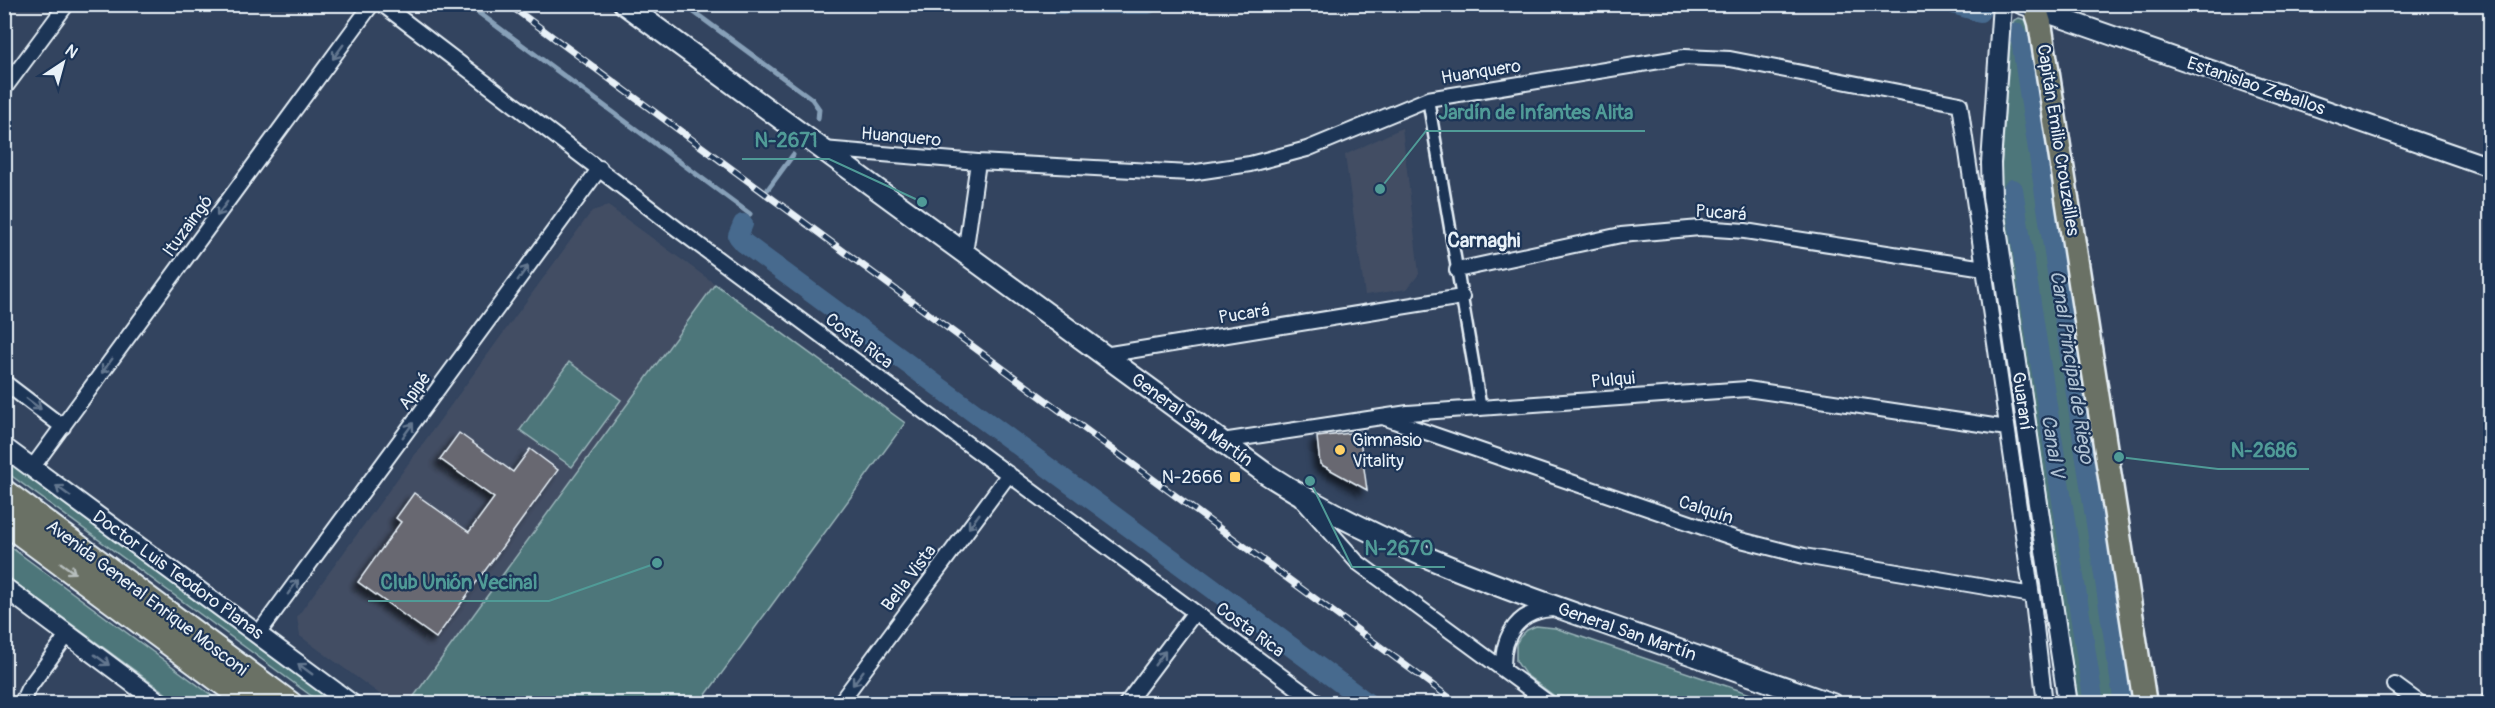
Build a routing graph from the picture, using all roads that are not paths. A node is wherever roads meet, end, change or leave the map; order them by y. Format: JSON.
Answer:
{"nodes":[{"id":1,"x":67,"y":4,"type":"edge"},
{"id":2,"x":372,"y":4,"type":"edge"},
{"id":3,"x":382,"y":4,"type":"edge"},
{"id":4,"x":624,"y":4,"type":"edge"},
{"id":5,"x":2002,"y":4,"type":"edge"},
{"id":6,"x":2030,"y":6,"type":"edge"},
{"id":7,"x":4,"y":89,"type":"edge"},
{"id":8,"x":1428,"y":99,"type":"junction"},
{"id":9,"x":1960,"y":104,"type":"joint"},
{"id":10,"x":820,"y":148,"type":"junction"},
{"id":11,"x":978,"y":162,"type":"junction"},
{"id":12,"x":2489,"y":164,"type":"edge"},
{"id":13,"x":600,"y":168,"type":"junction"},
{"id":14,"x":965,"y":254,"type":"junction"},
{"id":15,"x":1984,"y":268,"type":"junction"},
{"id":16,"x":1457,"y":270,"type":"junction"},
{"id":17,"x":1462,"y":297,"type":"junction"},
{"id":18,"x":1104,"y":355,"type":"junction"},
{"id":19,"x":4,"y":382,"type":"edge"},
{"id":20,"x":1481,"y":409,"type":"junction"},
{"id":21,"x":1379,"y":416,"type":"junction"},
{"id":22,"x":63,"y":427,"type":"junction"},
{"id":23,"x":2007,"y":428,"type":"junction"},
{"id":24,"x":1222,"y":441,"type":"junction"},
{"id":25,"x":4,"y":447,"type":"edge"},
{"id":26,"x":32,"y":468,"type":"junction"},
{"id":27,"x":1009,"y":474,"type":"junction"},
{"id":28,"x":4,"y":492,"type":"edge"},
{"id":29,"x":1296,"y":493,"type":"junction"},
{"id":30,"x":4,"y":520,"type":"edge"},
{"id":31,"x":4,"y":587,"type":"edge"},
{"id":32,"x":2032,"y":595,"type":"junction"},
{"id":33,"x":1561,"y":609,"type":"junction"},
{"id":34,"x":1195,"y":612,"type":"junction"},
{"id":35,"x":68,"y":634,"type":"junction"},
{"id":36,"x":258,"y":634,"type":"junction"},
{"id":37,"x":1503,"y":669,"type":"junction"},
{"id":38,"x":2395,"y":684,"type":"dead end"},
{"id":39,"x":2490,"y":699,"type":"edge"},
{"id":40,"x":841,"y":703,"type":"edge"},
{"id":41,"x":21,"y":704,"type":"edge"},
{"id":42,"x":162,"y":704,"type":"edge"},
{"id":43,"x":252,"y":704,"type":"edge"},
{"id":44,"x":290,"y":704,"type":"edge"},
{"id":45,"x":352,"y":704,"type":"edge"},
{"id":46,"x":1126,"y":704,"type":"edge"},
{"id":47,"x":1319,"y":704,"type":"edge"},
{"id":48,"x":1550,"y":704,"type":"edge"},
{"id":49,"x":1833,"y":704,"type":"edge"},
{"id":50,"x":2045,"y":704,"type":"edge"},
{"id":51,"x":2068,"y":704,"type":"edge"},
{"id":52,"x":2145,"y":704,"type":"edge"},
{"id":53,"x":2421,"y":704,"type":"edge"},
{"id":54,"x":2487,"y":704,"type":"edge"}],
"edges":[{"from":1,"to":7,"type":"street"},
{"from":2,"to":22,"type":"street","name":"Ituzaingó","one_way":true},
{"from":3,"to":13,"type":"street","name":"Costa Rica"},
{"from":4,"to":10,"type":"main road","name":"General San Martín"},
{"from":5,"to":51,"type":"street"},
{"from":6,"to":12,"type":"street","name":"Estanislao Zeballos"},
{"from":6,"to":52,"type":"main road","name":"Capitán Emilio Crouzeilles"},
{"from":8,"to":9,"type":"street","name":"Huanquero"},
{"from":8,"to":11,"type":"street","name":"Huanquero"},
{"from":8,"to":16,"type":"street"},
{"from":9,"to":15,"type":"street","name":"Guaraní"},
{"from":10,"to":11,"type":"street","name":"Huanquero"},
{"from":10,"to":14,"type":"main road","name":"General San Martín"},
{"from":11,"to":14,"type":"street"},
{"from":13,"to":27,"type":"street","name":"Costa Rica"},
{"from":36,"to":13,"type":"street","name":"Apipé","one_way":true},
{"from":14,"to":18,"type":"main road","name":"General San Martín"},
{"from":15,"to":16,"type":"street","name":"Pucará"},
{"from":15,"to":23,"type":"street","name":"Guaraní"},
{"from":16,"to":17,"type":"street"},
{"from":17,"to":18,"type":"street","name":"Pucará"},
{"from":17,"to":20,"type":"street"},
{"from":18,"to":24,"type":"main road","name":"General San Martín"},
{"from":19,"to":22,"type":"street","one_way":true},
{"from":20,"to":21,"type":"street","name":"Pulqui"},
{"from":20,"to":23,"type":"street","name":"Pulqui"},
{"from":21,"to":24,"type":"street","name":"Pulqui"},
{"from":21,"to":32,"type":"street","name":"Calquín"},
{"from":22,"to":26,"type":"street","name":"Ituzaingó"},
{"from":23,"to":32,"type":"street","name":"Guaraní"},
{"from":24,"to":29,"type":"main road","name":"General San Martín"},
{"from":25,"to":26,"type":"street","name":"Doctor Luis Teodoro Planas"},
{"from":36,"to":26,"type":"street","name":"Doctor Luis Teodoro Planas","one_way":true},
{"from":27,"to":34,"type":"street","name":"Costa Rica"},
{"from":27,"to":40,"type":"street","name":"Bella Vista","one_way":true},
{"from":28,"to":44,"type":"highway","name":"Avenida General Enrique Mosconi"},
{"from":29,"to":33,"type":"main road","name":"General San Martín"},
{"from":29,"to":37,"type":"street"},
{"from":30,"to":43,"type":"highway","name":"Avenida General Enrique Mosconi","one_way":true},
{"from":31,"to":35,"type":"street"},
{"from":32,"to":50,"type":"street","name":"Guaraní"},
{"from":33,"to":37,"type":"street"},
{"from":33,"to":49,"type":"main road","name":"General San Martín"},
{"from":46,"to":34,"type":"street","one_way":true},
{"from":34,"to":47,"type":"street","name":"Costa Rica"},
{"from":35,"to":41,"type":"street"},
{"from":35,"to":42,"type":"street","one_way":true},
{"from":45,"to":36,"type":"street","name":"Doctor Luis Teodoro Planas","one_way":true},
{"from":37,"to":48,"type":"street"},
{"from":38,"to":53,"type":"street"},
{"from":39,"to":54,"type":"street"}]}
